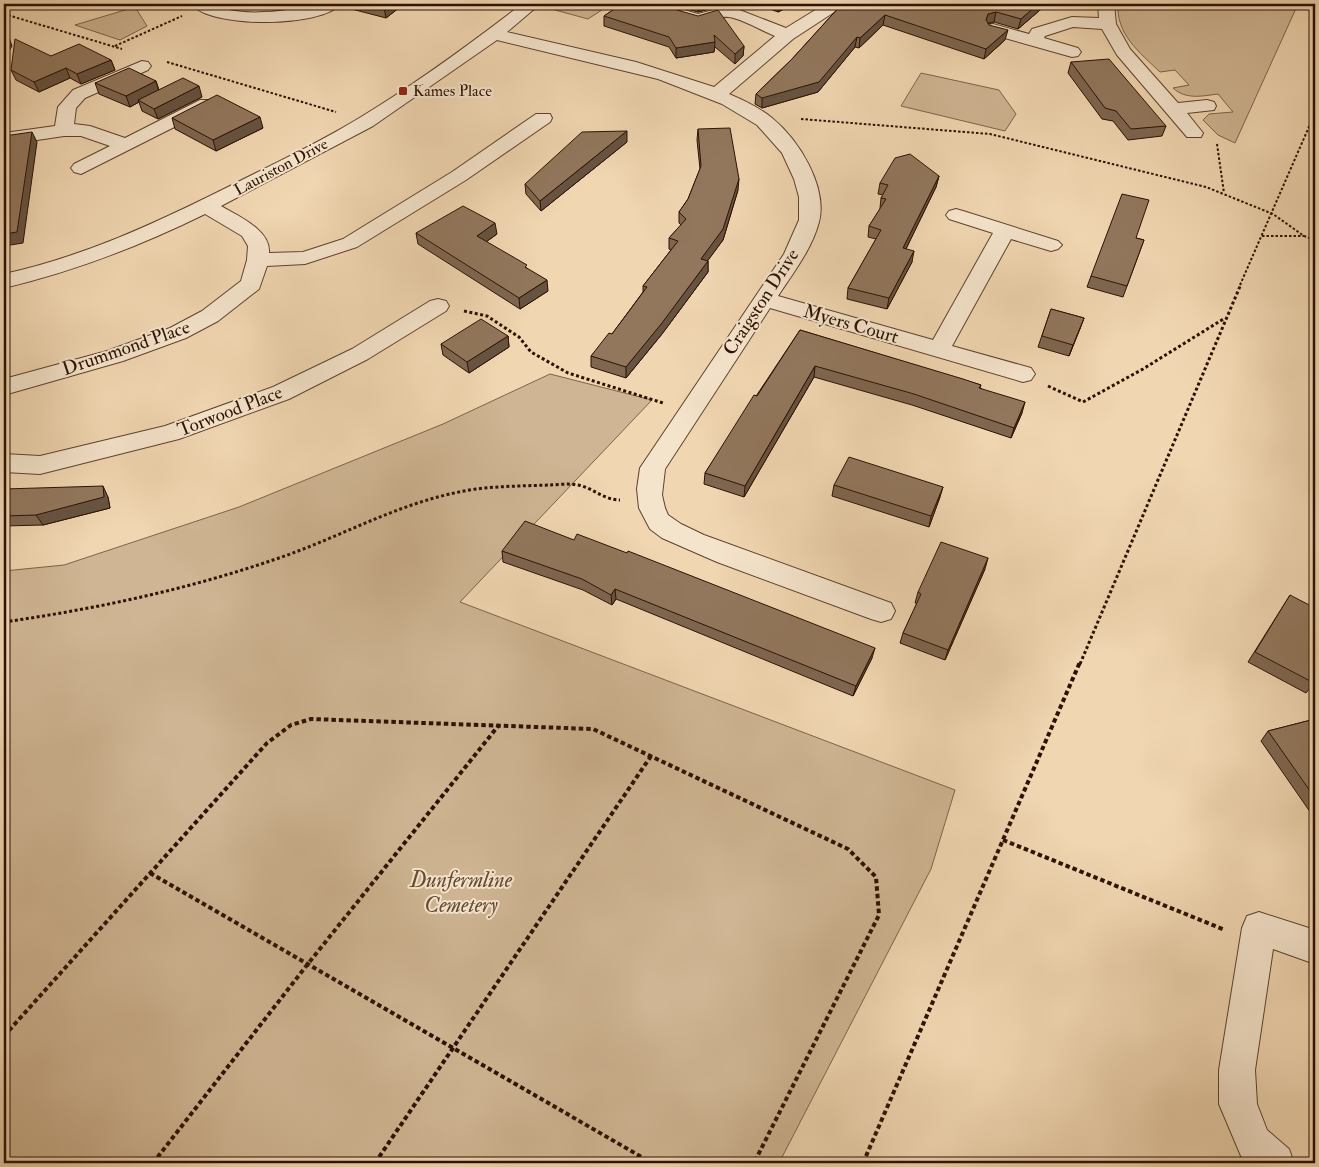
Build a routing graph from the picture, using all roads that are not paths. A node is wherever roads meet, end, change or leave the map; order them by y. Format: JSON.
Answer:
{"nodes":[{"id":1,"x":332,"y":4,"type":"edge"},
{"id":2,"x":532,"y":4,"type":"edge"},
{"id":3,"x":836,"y":4,"type":"edge"},
{"id":4,"x":1106,"y":4,"type":"edge"},
{"id":5,"x":202,"y":5,"type":"edge"},
{"id":6,"x":729,"y":8,"type":"edge"},
{"id":7,"x":672,"y":12,"type":"edge"},
{"id":8,"x":1108,"y":24,"type":"junction"},
{"id":9,"x":993,"y":29,"type":"edge"},
{"id":10,"x":494,"y":34,"type":"junction"},
{"id":11,"x":787,"y":35,"type":"junction"},
{"id":12,"x":1034,"y":41,"type":"junction"},
{"id":13,"x":1072,"y":52,"type":"dead end"},
{"id":14,"x":142,"y":66,"type":"dead end"},
{"id":15,"x":716,"y":95,"type":"junction"},
{"id":16,"x":218,"y":98,"type":"edge"},
{"id":17,"x":1207,"y":106,"type":"dead end"},
{"id":18,"x":1174,"y":109,"type":"junction"},
{"id":19,"x":543,"y":118,"type":"dead end"},
{"id":20,"x":64,"y":130,"type":"junction"},
{"id":21,"x":1194,"y":133,"type":"road end"},
{"id":22,"x":4,"y":139,"type":"edge"},
{"id":23,"x":127,"y":145,"type":"junction"},
{"id":24,"x":81,"y":168,"type":"dead end"},
{"id":25,"x":207,"y":206,"type":"junction"},
{"id":26,"x":956,"y":215,"type":"dead end"},
{"id":27,"x":1005,"y":231,"type":"junction"},
{"id":28,"x":1051,"y":245,"type":"dead end"},
{"id":29,"x":258,"y":260,"type":"junction"},
{"id":30,"x":4,"y":281,"type":"edge"},
{"id":31,"x":764,"y":299,"type":"junction"},
{"id":32,"x":438,"y":306,"type":"road end"},
{"id":33,"x":938,"y":349,"type":"junction"},
{"id":34,"x":1023,"y":374,"type":"road end"},
{"id":35,"x":4,"y":387,"type":"edge"},
{"id":36,"x":4,"y":463,"type":"edge"},
{"id":37,"x":881,"y":611,"type":"dead end"},
{"id":38,"x":1315,"y":946,"type":"edge"},
{"id":39,"x":1275,"y":1163,"type":"edge"}],
"edges":[{"from":1,"to":5,"type":"street"},
{"from":2,"to":10,"type":"street","name":"Lauriston Drive"},
{"from":3,"to":11,"type":"street"},
{"from":4,"to":8,"type":"street"},
{"from":6,"to":7,"type":"street"},
{"from":6,"to":11,"type":"street"},
{"from":8,"to":12,"type":"street"},
{"from":8,"to":18,"type":"street"},
{"from":9,"to":12,"type":"street"},
{"from":10,"to":15,"type":"street","name":"Craigston Drive"},
{"from":10,"to":25,"type":"street","name":"Lauriston Drive"},
{"from":11,"to":15,"type":"street"},
{"from":12,"to":13,"type":"street"},
{"from":14,"to":20,"type":"street"},
{"from":15,"to":31,"type":"street","name":"Craigston Drive"},
{"from":16,"to":23,"type":"street"},
{"from":17,"to":18,"type":"street"},
{"from":18,"to":21,"type":"street"},
{"from":19,"to":29,"type":"street"},
{"from":20,"to":22,"type":"street"},
{"from":20,"to":23,"type":"street"},
{"from":23,"to":24,"type":"street"},
{"from":25,"to":29,"type":"street","name":"Drummond Place"},
{"from":25,"to":30,"type":"street","name":"Lauriston Drive"},
{"from":26,"to":27,"type":"street"},
{"from":27,"to":28,"type":"street"},
{"from":27,"to":33,"type":"street"},
{"from":29,"to":35,"type":"street","name":"Drummond Place"},
{"from":31,"to":33,"type":"street","name":"Myers Court"},
{"from":31,"to":37,"type":"street","name":"Craigston Drive"},
{"from":32,"to":36,"type":"street","name":"Torwood Place"},
{"from":33,"to":34,"type":"street","name":"Myers Court"},
{"from":38,"to":39,"type":"street"}]}
